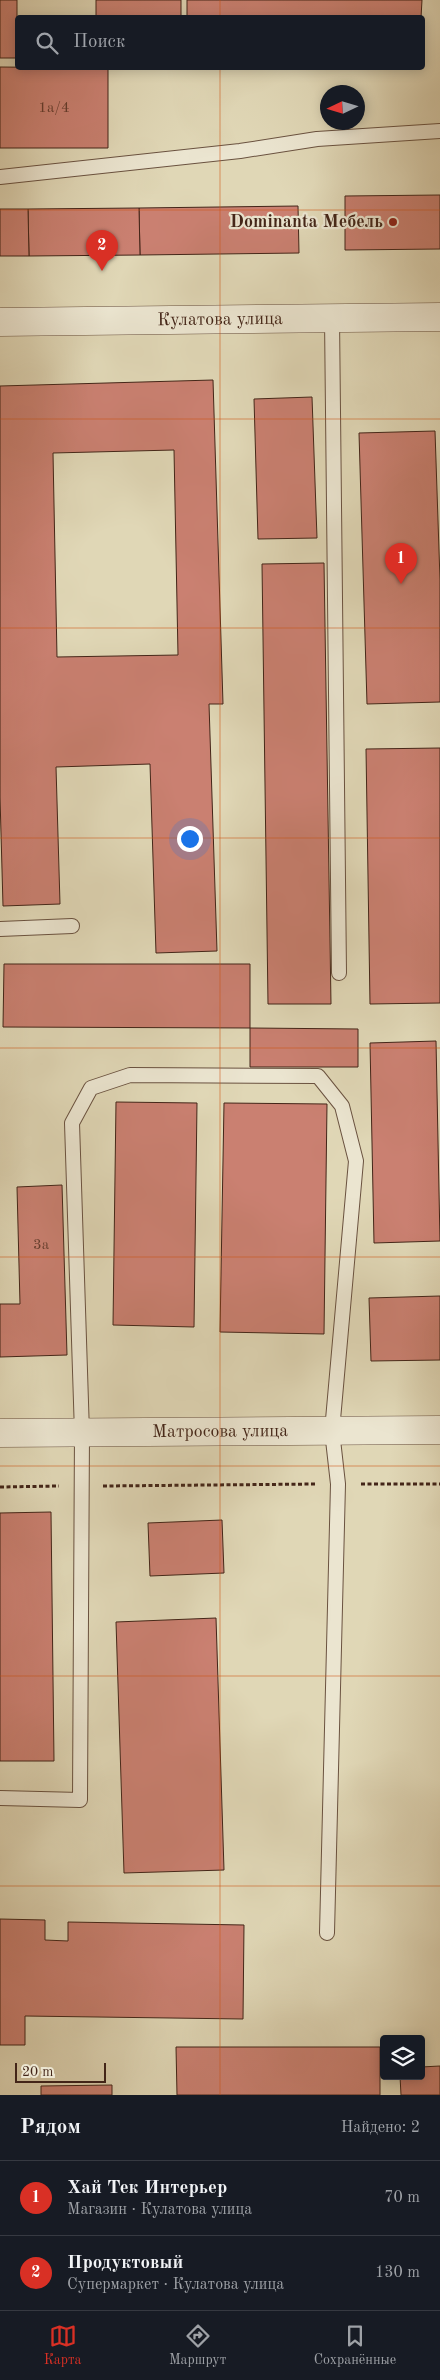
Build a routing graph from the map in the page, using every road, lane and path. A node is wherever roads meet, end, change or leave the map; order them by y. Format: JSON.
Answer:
{"nodes":[{"id":1,"x":440,"y":131,"type":"edge"},
{"id":2,"x":0,"y":178,"type":"edge"},
{"id":3,"x":440,"y":317,"type":"edge"},
{"id":4,"x":332,"y":318,"type":"junction"},
{"id":5,"x":0,"y":322,"type":"edge"},
{"id":6,"x":72,"y":926,"type":"dead end"},
{"id":7,"x":0,"y":929,"type":"edge"},
{"id":8,"x":339,"y":973,"type":"dead end"},
{"id":9,"x":440,"y":1430,"type":"edge"},
{"id":10,"x":332,"y":1431,"type":"junction"},
{"id":11,"x":0,"y":1433,"type":"edge"},
{"id":12,"x":82,"y":1433,"type":"junction"},
{"id":13,"x":338,"y":1484,"type":"junction"},
{"id":14,"x":440,"y":1484,"type":"edge"},
{"id":15,"x":81,"y":1486,"type":"junction"},
{"id":16,"x":0,"y":1487,"type":"edge"},
{"id":17,"x":0,"y":1798,"type":"edge"},
{"id":18,"x":327,"y":1933,"type":"dead end"}],
"edges":[{"from":1,"to":2,"type":"lane"},
{"from":3,"to":4,"type":"street","name":"Кулатова улица"},
{"from":4,"to":5,"type":"street","name":"Кулатова улица"},
{"from":4,"to":8,"type":"lane"},
{"from":6,"to":7,"type":"lane"},
{"from":9,"to":10,"type":"street","name":"Матросова улица"},
{"from":10,"to":12,"type":"street","name":"Матросова улица"},
{"from":10,"to":12,"type":"lane"},
{"from":10,"to":13,"type":"lane"},
{"from":11,"to":12,"type":"street","name":"Матросова улица"},
{"from":12,"to":15,"type":"lane"},
{"from":13,"to":14,"type":"path"},
{"from":13,"to":15,"type":"path"},
{"from":13,"to":18,"type":"lane"},
{"from":15,"to":16,"type":"path"},
{"from":15,"to":17,"type":"lane"}]}
